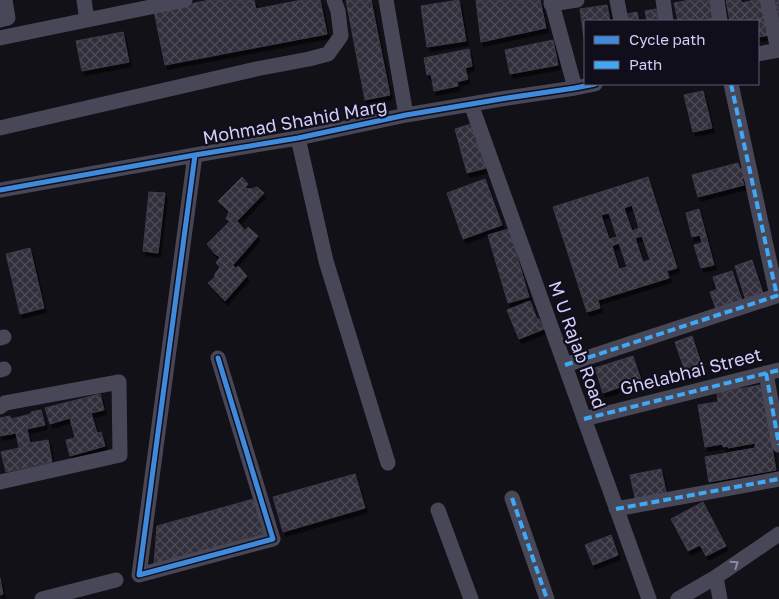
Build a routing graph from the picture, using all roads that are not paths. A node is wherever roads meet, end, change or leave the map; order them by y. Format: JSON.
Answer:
{"nodes":[{"id":1,"x":5,"y":0,"type":"edge"},
{"id":2,"x":84,"y":0,"type":"edge"},
{"id":3,"x":185,"y":0,"type":"edge"},
{"id":4,"x":334,"y":0,"type":"edge"},
{"id":5,"x":386,"y":0,"type":"edge"},
{"id":6,"x":577,"y":0,"type":"edge"},
{"id":7,"x":618,"y":0,"type":"edge"},
{"id":8,"x":662,"y":0,"type":"edge"},
{"id":9,"x":717,"y":0,"type":"edge"},
{"id":10,"x":767,"y":0,"type":"edge"},
{"id":11,"x":551,"y":2,"type":"edge"},
{"id":12,"x":0,"y":20,"type":"edge"},
{"id":13,"x":87,"y":20,"type":"junction"},
{"id":14,"x":621,"y":20,"type":"edge"},
{"id":15,"x":666,"y":20,"type":"edge"},
{"id":16,"x":720,"y":20,"type":"edge"},
{"id":17,"x":0,"y":38,"type":"edge"},
{"id":18,"x":778,"y":50,"type":"edge"},
{"id":19,"x":759,"y":54,"type":"edge"},
{"id":20,"x":590,"y":85,"type":"edge"},
{"id":21,"x":731,"y":85,"type":"edge"},
{"id":22,"x":575,"y":88,"type":"junction"},
{"id":23,"x":471,"y":104,"type":"junction"},
{"id":24,"x":406,"y":115,"type":"junction"},
{"id":25,"x":0,"y":128,"type":"edge"},
{"id":26,"x":298,"y":138,"type":"junction"},
{"id":27,"x":195,"y":154,"type":"junction"},
{"id":28,"x":0,"y":190,"type":"edge"},
{"id":29,"x":778,"y":296,"type":"edge"},
{"id":30,"x":218,"y":358,"type":"dead end"},
{"id":31,"x":565,"y":365,"type":"junction"},
{"id":32,"x":773,"y":371,"type":"edge"},
{"id":33,"x":0,"y":407,"type":"edge"},
{"id":34,"x":584,"y":419,"type":"junction"},
{"id":35,"x":779,"y":445,"type":"edge"},
{"id":36,"x":388,"y":463,"type":"dead end"},
{"id":37,"x":779,"y":479,"type":"edge"},
{"id":38,"x":0,"y":480,"type":"edge"},
{"id":39,"x":512,"y":498,"type":"dead end"},
{"id":40,"x":616,"y":509,"type":"junction"},
{"id":41,"x":438,"y":510,"type":"dead end"},
{"id":42,"x":779,"y":534,"type":"edge"},
{"id":43,"x":716,"y":577,"type":"junction"},
{"id":44,"x":116,"y":580,"type":"dead end"},
{"id":45,"x":42,"y":599,"type":"edge"},
{"id":46,"x":471,"y":599,"type":"edge"},
{"id":47,"x":546,"y":599,"type":"edge"},
{"id":48,"x":649,"y":599,"type":"edge"},
{"id":49,"x":678,"y":599,"type":"edge"},
{"id":50,"x":720,"y":599,"type":"edge"}],
"edges":[{"from":1,"to":12,"type":"street"},
{"from":2,"to":13,"type":"street"},
{"from":3,"to":13,"type":"street"},
{"from":4,"to":25,"type":"street"},
{"from":5,"to":24,"type":"street"},
{"from":6,"to":11,"type":"street"},
{"from":7,"to":14,"type":"street"},
{"from":8,"to":15,"type":"street"},
{"from":9,"to":16,"type":"street"},
{"from":10,"to":18,"type":"street"},
{"from":11,"to":22,"type":"street"},
{"from":13,"to":17,"type":"street"},
{"from":18,"to":19,"type":"street"},
{"from":20,"to":22,"type":"street","name":"Mohmad Shahid Marg"},
{"from":21,"to":29,"type":"street"},
{"from":22,"to":23,"type":"street","name":"Mohmad Shahid Marg"},
{"from":23,"to":24,"type":"street","name":"Mohmad Shahid Marg"},
{"from":23,"to":31,"type":"street","name":"M U Rajab Road"},
{"from":24,"to":26,"type":"street","name":"Mohmad Shahid Marg"},
{"from":26,"to":27,"type":"street","name":"Mohmad Shahid Marg"},
{"from":26,"to":36,"type":"street"},
{"from":27,"to":28,"type":"street","name":"Mohmad Shahid Marg"},
{"from":27,"to":30,"type":"street"},
{"from":29,"to":31,"type":"street"},
{"from":31,"to":34,"type":"street","name":"M U Rajab Road"},
{"from":32,"to":34,"type":"street","name":"Ghelabhai Street"},
{"from":32,"to":35,"type":"street"},
{"from":33,"to":38,"type":"street"},
{"from":34,"to":40,"type":"street","name":"M U Rajab Road"},
{"from":37,"to":40,"type":"street"},
{"from":39,"to":47,"type":"street"},
{"from":40,"to":48,"type":"street","name":"M U Rajab Road"},
{"from":41,"to":46,"type":"street"},
{"from":43,"to":42,"type":"street","one_way":true},
{"from":43,"to":49,"type":"street"},
{"from":43,"to":50,"type":"street"},
{"from":44,"to":45,"type":"street"}]}
